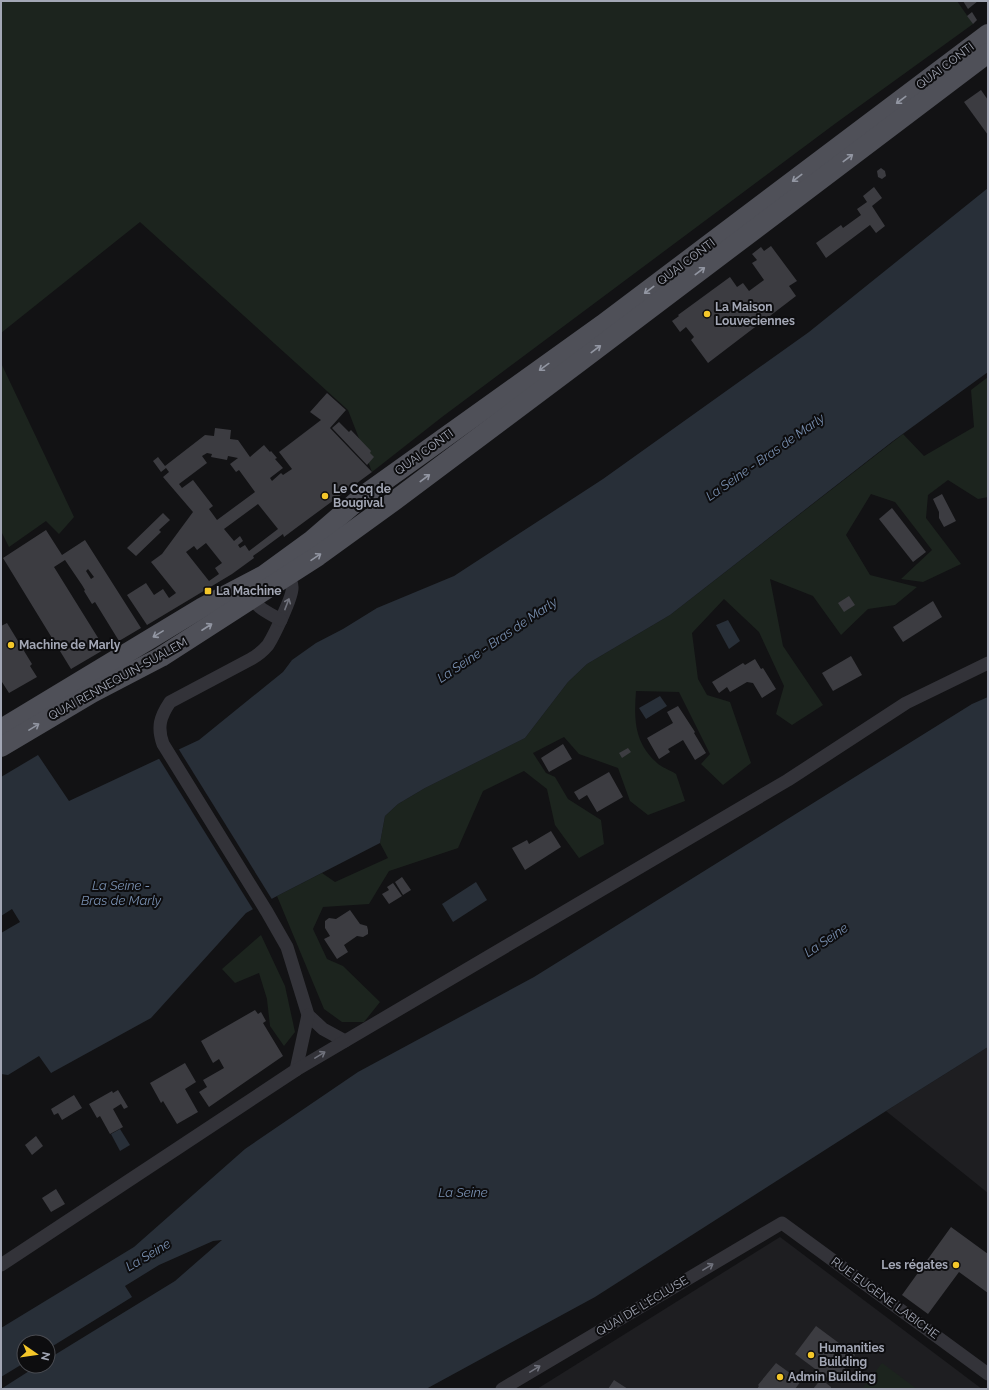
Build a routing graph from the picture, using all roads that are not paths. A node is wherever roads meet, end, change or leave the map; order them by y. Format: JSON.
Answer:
{"nodes":[{"id":1,"x":988,"y":34,"type":"edge"},
{"id":2,"x":988,"y":53,"type":"edge"},
{"id":3,"x":381,"y":483,"type":"joint"},
{"id":4,"x":394,"y":501,"type":"joint"},
{"id":5,"x":284,"y":569,"type":"junction"},
{"id":6,"x":248,"y":592,"type":"junction"},
{"id":7,"x":281,"y":620,"type":"junction"},
{"id":8,"x":988,"y":663,"type":"edge"},
{"id":9,"x":1,"y":729,"type":"edge"},
{"id":10,"x":1,"y":748,"type":"edge"},
{"id":11,"x":308,"y":1015,"type":"junction"},
{"id":12,"x":345,"y":1042,"type":"junction"},
{"id":13,"x":296,"y":1070,"type":"junction"},
{"id":14,"x":782,"y":1223,"type":"joint"},
{"id":15,"x":1,"y":1265,"type":"edge"},
{"id":16,"x":988,"y":1374,"type":"edge"},
{"id":17,"x":502,"y":1389,"type":"edge"}],
"edges":[{"from":1,"to":3,"type":"main road","name":"QUAI CONTI","one_way":true},
{"from":4,"to":2,"type":"main road","name":"QUAI CONTI","one_way":true},
{"from":3,"to":5,"type":"main road","name":"QUAI RENNEQUIN-SUALEM"},
{"from":5,"to":4,"type":"main road","name":"QUAI RENNEQUIN-SUALEM","one_way":true},
{"from":5,"to":6,"type":"main road","name":"QUAI RENNEQUIN-SUALEM"},
{"from":7,"to":5,"type":"street","one_way":true},
{"from":6,"to":7,"type":"street"},
{"from":6,"to":9,"type":"main road","name":"QUAI RENNEQUIN-SUALEM","one_way":true},
{"from":10,"to":6,"type":"main road","name":"QUAI RENNEQUIN-SUALEM","one_way":true},
{"from":7,"to":11,"type":"street"},
{"from":8,"to":12,"type":"street"},
{"from":11,"to":12,"type":"street"},
{"from":11,"to":13,"type":"street"},
{"from":13,"to":12,"type":"street","one_way":true},
{"from":13,"to":15,"type":"street"},
{"from":14,"to":16,"type":"street","name":"RUE EUGÈNE LABICHE"},
{"from":17,"to":14,"type":"street","name":"QUAI DE L'ÉCLUSE","one_way":true}]}
